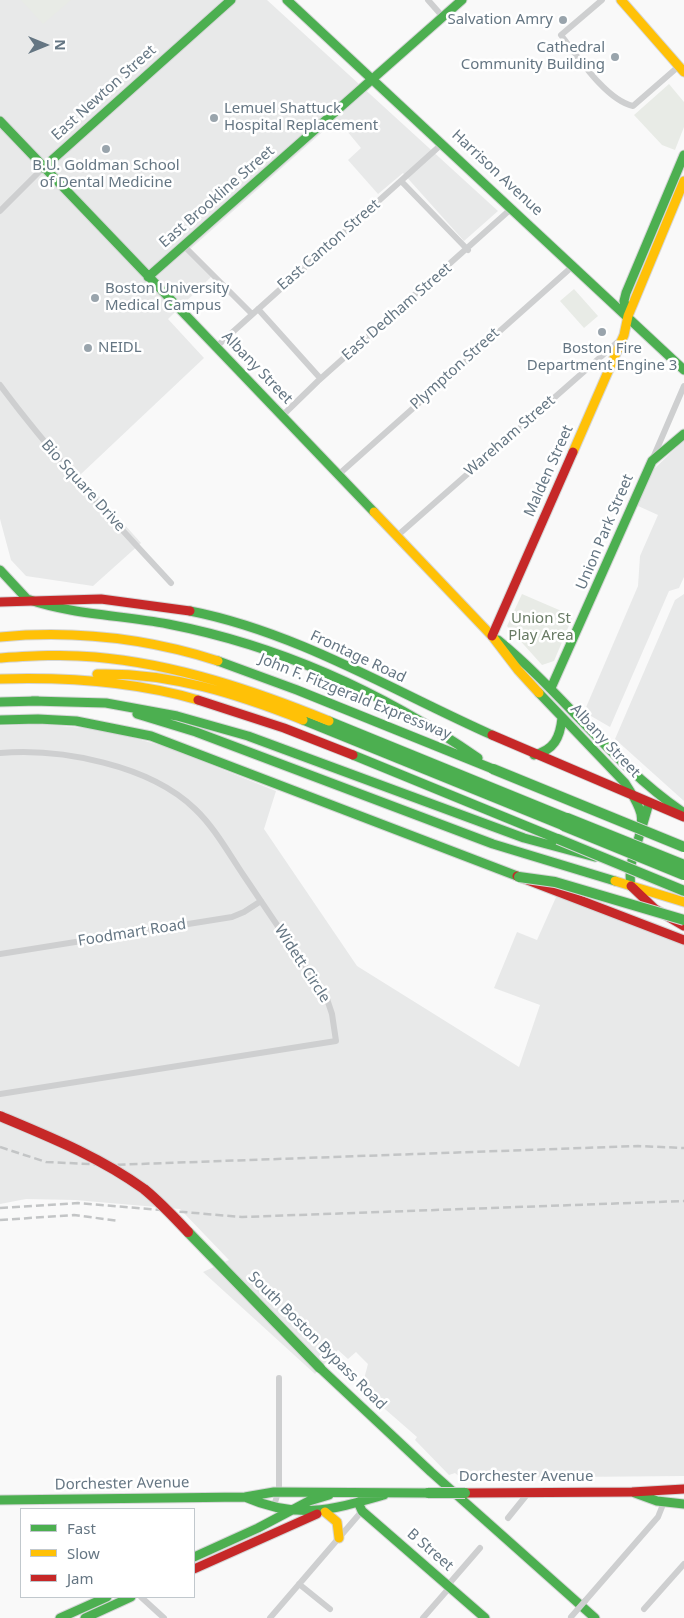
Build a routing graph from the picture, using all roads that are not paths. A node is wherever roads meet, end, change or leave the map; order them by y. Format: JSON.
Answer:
{"nodes":[{"id":1,"x":231,"y":0,"type":"edge"},
{"id":2,"x":287,"y":0,"type":"edge"},
{"id":3,"x":428,"y":0,"type":"edge"},
{"id":4,"x":462,"y":0,"type":"edge"},
{"id":5,"x":602,"y":0,"type":"edge"},
{"id":6,"x":621,"y":0,"type":"edge"},
{"id":7,"x":443,"y":17,"type":"junction"},
{"id":8,"x":682,"y":69,"type":"edge"},
{"id":9,"x":373,"y":80,"type":"junction"},
{"id":10,"x":0,"y":121,"type":"edge"},
{"id":11,"x":443,"y":143,"type":"junction"},
{"id":12,"x":684,"y":155,"type":"edge"},
{"id":13,"x":43,"y":168,"type":"junction"},
{"id":14,"x":684,"y":181,"type":"edge"},
{"id":15,"x":402,"y":182,"type":"junction"},
{"id":16,"x":512,"y":208,"type":"junction"},
{"id":17,"x":0,"y":211,"type":"edge"},
{"id":18,"x":184,"y":246,"type":"junction"},
{"id":19,"x":468,"y":250,"type":"junction"},
{"id":20,"x":574,"y":266,"type":"junction"},
{"id":21,"x":148,"y":278,"type":"junction"},
{"id":22,"x":258,"y":309,"type":"junction"},
{"id":23,"x":252,"y":314,"type":"junction"},
{"id":24,"x":628,"y":316,"type":"junction"},
{"id":25,"x":624,"y":336,"type":"junction"},
{"id":26,"x":216,"y":348,"type":"junction"},
{"id":27,"x":684,"y":370,"type":"edge"},
{"id":28,"x":320,"y":378,"type":"junction"},
{"id":29,"x":0,"y":385,"type":"edge"},
{"id":30,"x":684,"y":386,"type":"edge"},
{"id":31,"x":282,"y":416,"type":"junction"},
{"id":32,"x":684,"y":434,"type":"edge"},
{"id":33,"x":652,"y":461,"type":"junction"},
{"id":34,"x":338,"y":475,"type":"junction"},
{"id":35,"x":397,"y":536,"type":"junction"},
{"id":36,"x":0,"y":570,"type":"edge"},
{"id":37,"x":172,"y":583,"type":"dead end"},
{"id":38,"x":27,"y":599,"type":"junction"},
{"id":39,"x":0,"y":602,"type":"edge"},
{"id":40,"x":492,"y":636,"type":"junction"},
{"id":41,"x":0,"y":637,"type":"edge"},
{"id":42,"x":0,"y":658,"type":"edge"},
{"id":43,"x":58,"y":677,"type":"junction"},
{"id":44,"x":0,"y":679,"type":"edge"},
{"id":45,"x":551,"y":688,"type":"junction"},
{"id":46,"x":32,"y":701,"type":"junction"},
{"id":47,"x":0,"y":702,"type":"edge"},
{"id":48,"x":562,"y":718,"type":"junction"},
{"id":49,"x":0,"y":720,"type":"edge"},
{"id":50,"x":0,"y":753,"type":"edge"},
{"id":51,"x":534,"y":755,"type":"junction"},
{"id":52,"x":493,"y":769,"type":"junction"},
{"id":53,"x":636,"y":798,"type":"junction"},
{"id":54,"x":649,"y":803,"type":"junction"},
{"id":55,"x":684,"y":813,"type":"edge"},
{"id":56,"x":684,"y":818,"type":"edge"},
{"id":57,"x":566,"y":822,"type":"junction"},
{"id":58,"x":642,"y":827,"type":"junction"},
{"id":59,"x":558,"y":844,"type":"junction"},
{"id":60,"x":684,"y":847,"type":"edge"},
{"id":61,"x":684,"y":865,"type":"edge"},
{"id":62,"x":684,"y":875,"type":"edge"},
{"id":63,"x":519,"y":877,"type":"junction"},
{"id":64,"x":631,"y":886,"type":"junction"},
{"id":65,"x":684,"y":890,"type":"edge"},
{"id":66,"x":261,"y":901,"type":"junction"},
{"id":67,"x":684,"y":902,"type":"edge"},
{"id":68,"x":684,"y":920,"type":"edge"},
{"id":69,"x":684,"y":926,"type":"edge"},
{"id":70,"x":684,"y":940,"type":"edge"},
{"id":71,"x":0,"y":954,"type":"edge"},
{"id":72,"x":0,"y":1094,"type":"edge"},
{"id":73,"x":0,"y":1116,"type":"edge"},
{"id":74,"x":279,"y":1378,"type":"dead end"},
{"id":75,"x":683,"y":1490,"type":"edge"},
{"id":76,"x":362,"y":1491,"type":"junction"},
{"id":77,"x":279,"y":1492,"type":"junction"},
{"id":78,"x":529,"y":1492,"type":"junction"},
{"id":79,"x":632,"y":1492,"type":"junction"},
{"id":80,"x":391,"y":1493,"type":"junction"},
{"id":81,"x":245,"y":1496,"type":"junction"},
{"id":82,"x":0,"y":1500,"type":"edge"},
{"id":83,"x":664,"y":1502,"type":"junction"},
{"id":84,"x":682,"y":1505,"type":"edge"},
{"id":85,"x":274,"y":1506,"type":"junction"},
{"id":86,"x":360,"y":1507,"type":"junction"},
{"id":87,"x":292,"y":1510,"type":"junction"},
{"id":88,"x":325,"y":1512,"type":"junction"},
{"id":89,"x":508,"y":1518,"type":"dead end"},
{"id":90,"x":339,"y":1538,"type":"junction"},
{"id":91,"x":480,"y":1548,"type":"dead end"},
{"id":92,"x":195,"y":1557,"type":"edge"},
{"id":93,"x":684,"y":1564,"type":"edge"},
{"id":94,"x":195,"y":1569,"type":"edge"},
{"id":95,"x":300,"y":1584,"type":"junction"},
{"id":96,"x":449,"y":1586,"type":"junction"},
{"id":97,"x":105,"y":1598,"type":"edge"},
{"id":98,"x":129,"y":1598,"type":"edge"},
{"id":99,"x":142,"y":1598,"type":"edge"},
{"id":100,"x":330,"y":1609,"type":"dead end"},
{"id":101,"x":644,"y":1609,"type":"dead end"},
{"id":102,"x":570,"y":1617,"type":"edge"},
{"id":103,"x":60,"y":1618,"type":"edge"},
{"id":104,"x":85,"y":1618,"type":"edge"},
{"id":105,"x":164,"y":1618,"type":"edge"},
{"id":106,"x":270,"y":1618,"type":"edge"},
{"id":107,"x":423,"y":1618,"type":"edge"},
{"id":108,"x":485,"y":1618,"type":"edge"},
{"id":109,"x":595,"y":1618,"type":"edge"}],
"edges":[{"from":1,"to":13,"type":"main road","name":"East Newton Street"},
{"from":2,"to":9,"type":"main road","name":"Harrison Avenue"},
{"from":3,"to":7,"type":"street"},
{"from":4,"to":7,"type":"main road","name":"East Brookline Street"},
{"from":5,"to":8,"type":"street"},
{"from":6,"to":8,"type":"main road"},
{"from":7,"to":9,"type":"main road","name":"East Brookline Street"},
{"from":9,"to":11,"type":"main road","name":"Harrison Avenue"},
{"from":9,"to":18,"type":"main road","name":"East Brookline Street"},
{"from":10,"to":13,"type":"main road","name":"Albany Street"},
{"from":11,"to":15,"type":"street","name":"East Canton Street"},
{"from":11,"to":16,"type":"main road","name":"Harrison Avenue"},
{"from":12,"to":24,"type":"main road"},
{"from":13,"to":17,"type":"street","name":"East Newton Street"},
{"from":13,"to":21,"type":"main road","name":"Albany Street"},
{"from":14,"to":24,"type":"main road"},
{"from":15,"to":19,"type":"street"},
{"from":15,"to":22,"type":"street","name":"East Canton Street"},
{"from":16,"to":19,"type":"street","name":"East Dedham Street"},
{"from":16,"to":20,"type":"main road","name":"Harrison Avenue"},
{"from":18,"to":21,"type":"main road","name":"East Brookline Street"},
{"from":18,"to":23,"type":"street"},
{"from":19,"to":28,"type":"street","name":"East Dedham Street"},
{"from":20,"to":24,"type":"main road","name":"Harrison Avenue"},
{"from":20,"to":34,"type":"street","name":"Plympton Street"},
{"from":21,"to":26,"type":"main road","name":"Albany Street"},
{"from":22,"to":23,"type":"street","name":"East Canton Street"},
{"from":22,"to":28,"type":"street"},
{"from":23,"to":26,"type":"street","name":"East Canton Street"},
{"from":24,"to":25,"type":"main road","name":"Malden Street"},
{"from":24,"to":27,"type":"main road","name":"Harrison Avenue"},
{"from":25,"to":35,"type":"street","name":"Wareham Street"},
{"from":25,"to":40,"type":"main road","name":"Malden Street"},
{"from":26,"to":31,"type":"main road","name":"Albany Street"},
{"from":28,"to":31,"type":"street","name":"East Dedham Street"},
{"from":29,"to":37,"type":"street","name":"Bio Square Drive"},
{"from":30,"to":33,"type":"street","name":"Union Park Street"},
{"from":31,"to":34,"type":"main road","name":"Albany Street"},
{"from":32,"to":33,"type":"main road"},
{"from":33,"to":45,"type":"main road","name":"Union Park Street"},
{"from":34,"to":35,"type":"main road","name":"Albany Street"},
{"from":35,"to":40,"type":"main road","name":"Albany Street"},
{"from":36,"to":38,"type":"main road"},
{"from":38,"to":39,"type":"main road","name":"Frontage Road"},
{"from":38,"to":51,"type":"main road","name":"Frontage Road"},
{"from":38,"to":52,"type":"main road"},
{"from":40,"to":45,"type":"main road","name":"Albany Street"},
{"from":40,"to":48,"type":"main road","name":"Albany Street"},
{"from":41,"to":52,"type":"main road","name":"John F. Fitzgerald Expressway"},
{"from":42,"to":57,"type":"main road"},
{"from":43,"to":44,"type":"main road"},
{"from":43,"to":57,"type":"main road"},
{"from":43,"to":59,"type":"main road"},
{"from":45,"to":55,"type":"main road","name":"Albany Street"},
{"from":46,"to":47,"type":"main road"},
{"from":46,"to":59,"type":"main road"},
{"from":46,"to":64,"type":"main road"},
{"from":48,"to":51,"type":"main road"},
{"from":48,"to":53,"type":"main road","name":"Albany Street"},
{"from":49,"to":63,"type":"main road"},
{"from":50,"to":66,"type":"street","name":"Widett Circle"},
{"from":51,"to":53,"type":"main road","name":"Frontage Road"},
{"from":52,"to":60,"type":"main road","name":"John F. Fitzgerald Expressway","bridge":true},
{"from":53,"to":54,"type":"main road","name":"Frontage Road"},
{"from":53,"to":58,"type":"main road","name":"Albany Street"},
{"from":54,"to":56,"type":"main road","name":"Frontage Road"},
{"from":54,"to":58,"type":"main road"},
{"from":57,"to":61,"type":"main road","bridge":true},
{"from":57,"to":62,"type":"main road","bridge":true},
{"from":58,"to":64,"type":"main road","name":"Albany Street"},
{"from":59,"to":65,"type":"main road","bridge":true},
{"from":63,"to":68,"type":"main road","bridge":true},
{"from":63,"to":70,"type":"main road","bridge":true},
{"from":64,"to":67,"type":"main road"},
{"from":64,"to":69,"type":"main road"},
{"from":66,"to":71,"type":"street","name":"Foodmart Road"},
{"from":66,"to":72,"type":"street","name":"Widett Circle"},
{"from":73,"to":109,"type":"main road","name":"South Boston Bypass Road","bridge":true},
{"from":74,"to":77,"type":"street"},
{"from":75,"to":79,"type":"main road","name":"Dorchester Avenue"},
{"from":76,"to":77,"type":"main road","name":"Dorchester Avenue"},
{"from":76,"to":80,"type":"main road","name":"Dorchester Avenue"},
{"from":76,"to":87,"type":"main road"},
{"from":77,"to":81,"type":"main road","name":"Dorchester Avenue"},
{"from":77,"to":85,"type":"street"},
{"from":78,"to":79,"type":"main road","name":"Dorchester Avenue"},
{"from":78,"to":80,"type":"main road","name":"Dorchester Avenue","bridge":true},
{"from":78,"to":89,"type":"street"},
{"from":79,"to":83,"type":"main road","name":"Dorchester Avenue"},
{"from":80,"to":86,"type":"main road","name":"Dorchester Avenue"},
{"from":81,"to":82,"type":"main road","name":"Dorchester Avenue"},
{"from":81,"to":85,"type":"main road","name":"Dorchester Avenue"},
{"from":83,"to":84,"type":"main road","name":"Dorchester Avenue"},
{"from":83,"to":102,"type":"street","bridge":true},
{"from":85,"to":87,"type":"main road","name":"Dorchester Avenue"},
{"from":86,"to":88,"type":"main road","name":"Dorchester Avenue"},
{"from":86,"to":90,"type":"street"},
{"from":86,"to":96,"type":"main road","name":"B Street"},
{"from":87,"to":88,"type":"main road","name":"Dorchester Avenue"},
{"from":87,"to":92,"type":"main road"},
{"from":88,"to":90,"type":"main road"},
{"from":88,"to":94,"type":"main road"},
{"from":90,"to":95,"type":"street"},
{"from":91,"to":96,"type":"street"},
{"from":93,"to":101,"type":"street"},
{"from":95,"to":100,"type":"street"},
{"from":95,"to":106,"type":"street"},
{"from":96,"to":107,"type":"street"},
{"from":96,"to":108,"type":"main road","name":"B Street"},
{"from":97,"to":103,"type":"main road"},
{"from":98,"to":104,"type":"main road"},
{"from":99,"to":105,"type":"street"}]}
